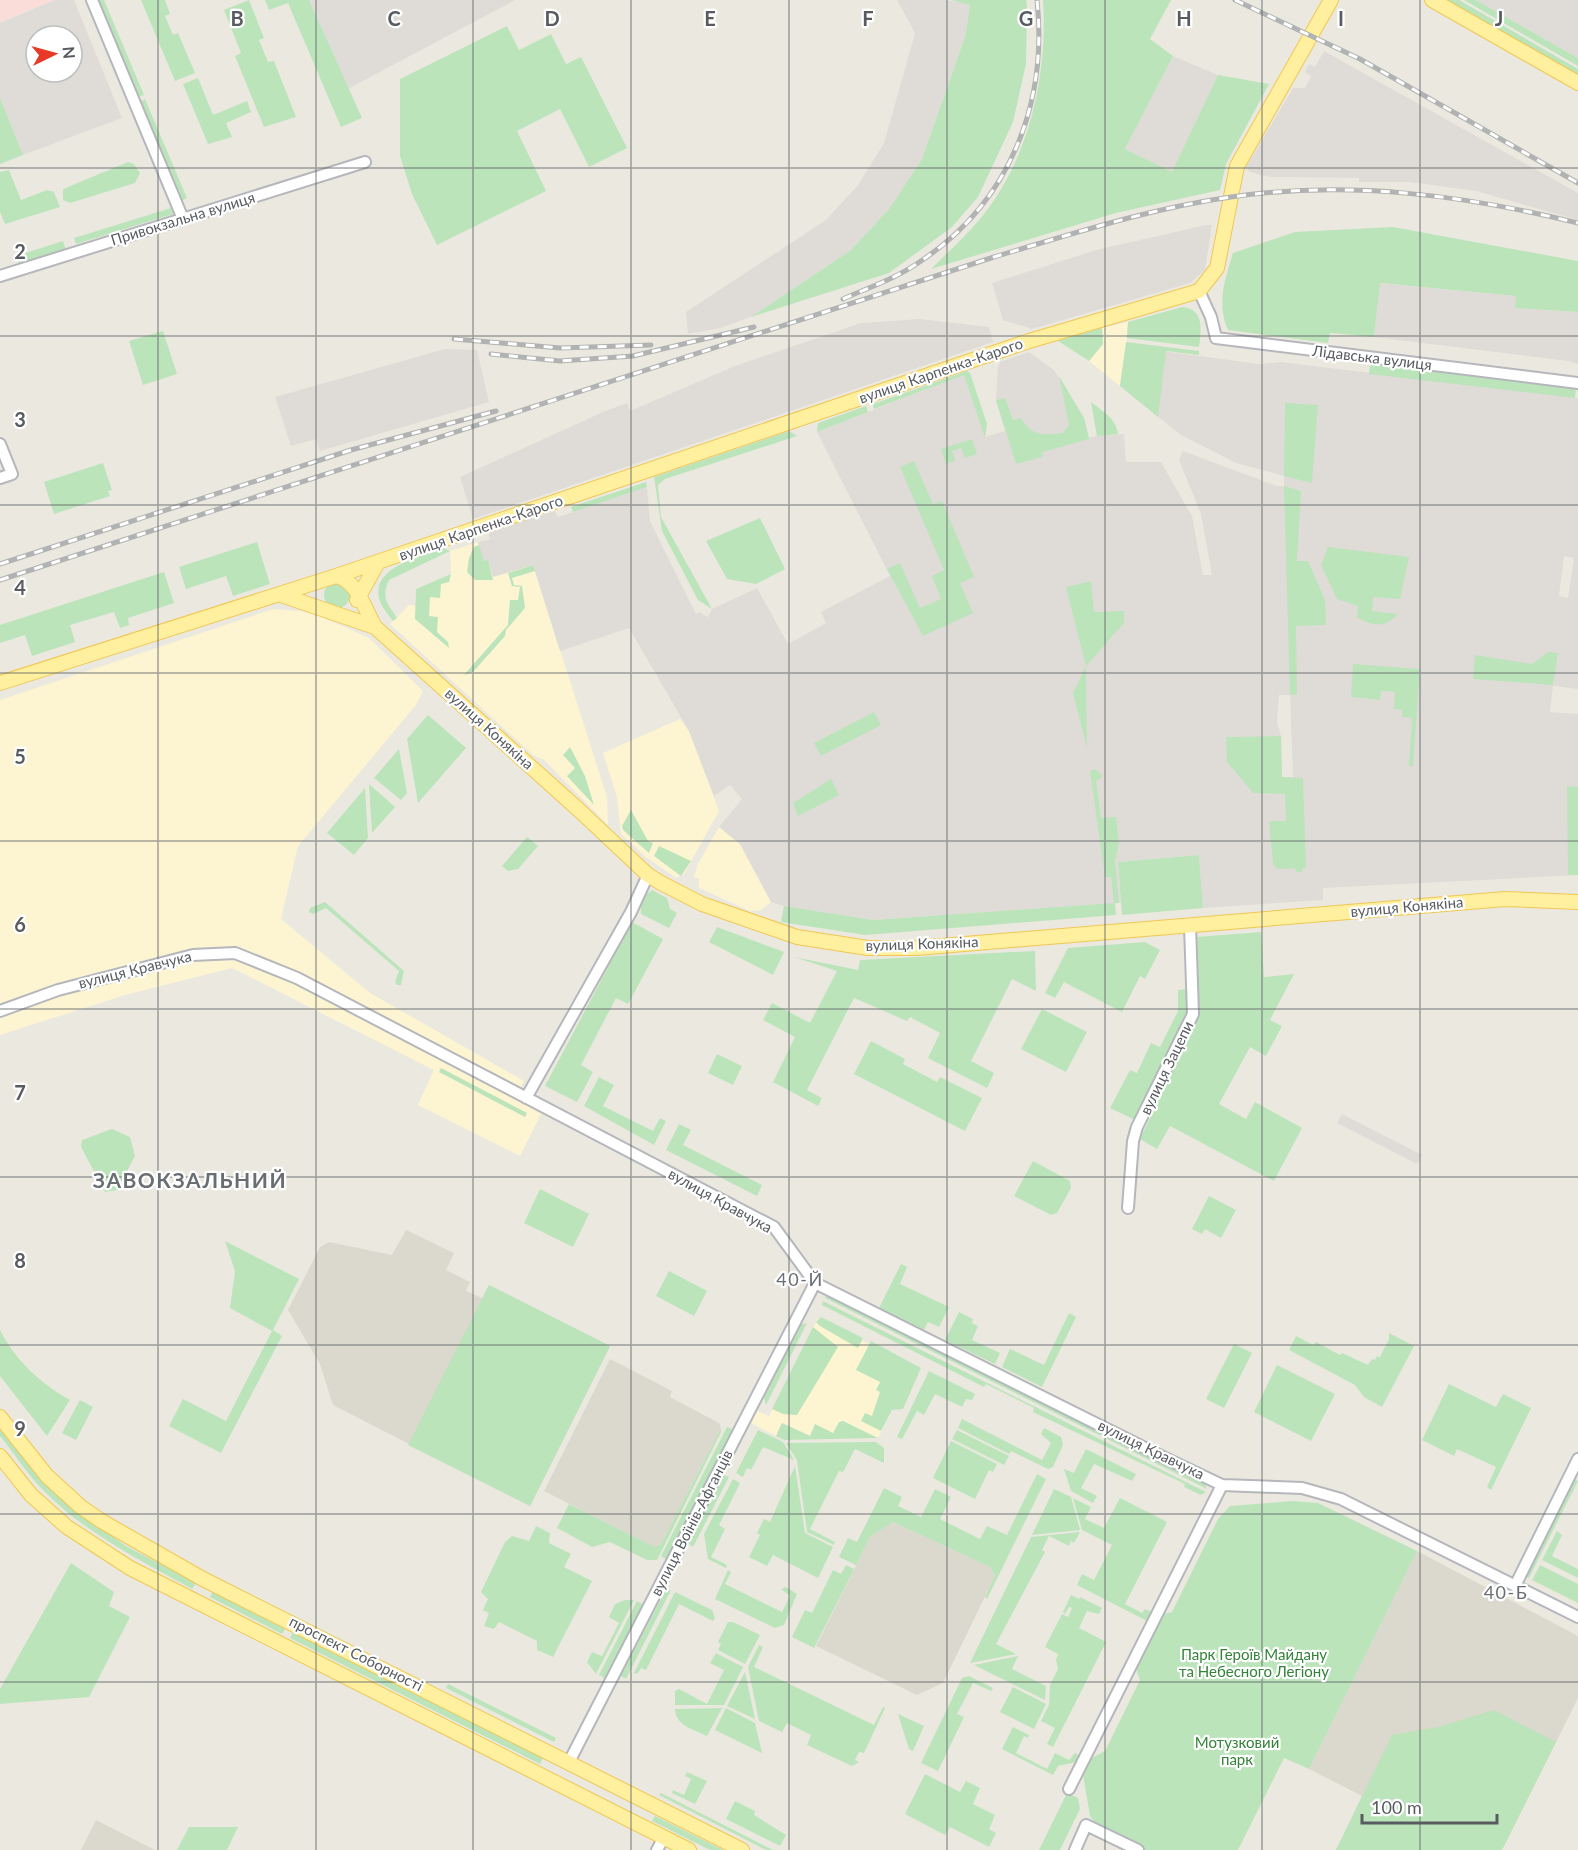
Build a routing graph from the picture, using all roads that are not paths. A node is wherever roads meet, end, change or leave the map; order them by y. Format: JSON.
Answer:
{"nodes":[{"id":1,"x":92,"y":0,"type":"edge"},
{"id":2,"x":1331,"y":0,"type":"edge"},
{"id":3,"x":1432,"y":0,"type":"edge"},
{"id":4,"x":1578,"y":83,"type":"edge"},
{"id":5,"x":365,"y":162,"type":"dead end"},
{"id":6,"x":183,"y":219,"type":"junction"},
{"id":7,"x":0,"y":276,"type":"edge"},
{"id":8,"x":1199,"y":291,"type":"junction"},
{"id":9,"x":1578,"y":383,"type":"edge"},
{"id":10,"x":0,"y":444,"type":"edge"},
{"id":11,"x":0,"y":478,"type":"edge"},
{"id":12,"x":378,"y":562,"type":"junction"},
{"id":13,"x":332,"y":577,"type":"junction"},
{"id":14,"x":280,"y":595,"type":"junction"},
{"id":15,"x":358,"y":597,"type":"junction"},
{"id":16,"x":335,"y":614,"type":"junction"},
{"id":17,"x":375,"y":627,"type":"junction"},
{"id":18,"x":0,"y":683,"type":"edge"},
{"id":19,"x":648,"y":875,"type":"junction"},
{"id":20,"x":1578,"y":902,"type":"edge"},
{"id":21,"x":1190,"y":926,"type":"junction"},
{"id":22,"x":0,"y":1011,"type":"edge"},
{"id":23,"x":526,"y":1098,"type":"junction"},
{"id":24,"x":1128,"y":1208,"type":"dead end"},
{"id":25,"x":815,"y":1283,"type":"junction"},
{"id":26,"x":0,"y":1417,"type":"edge"},
{"id":27,"x":0,"y":1456,"type":"edge"},
{"id":28,"x":1578,"y":1459,"type":"edge"},
{"id":29,"x":1222,"y":1485,"type":"junction"},
{"id":30,"x":203,"y":1578,"type":"junction"},
{"id":31,"x":1515,"y":1586,"type":"junction"},
{"id":32,"x":192,"y":1598,"type":"junction"},
{"id":33,"x":1578,"y":1617,"type":"edge"},
{"id":34,"x":569,"y":1762,"type":"junction"},
{"id":35,"x":559,"y":1783,"type":"junction"},
{"id":36,"x":1069,"y":1790,"type":"dead end"},
{"id":37,"x":660,"y":1844,"type":"edge"},
{"id":38,"x":689,"y":1850,"type":"edge"},
{"id":39,"x":742,"y":1850,"type":"edge"},
{"id":40,"x":1075,"y":1850,"type":"edge"},
{"id":41,"x":1138,"y":1850,"type":"edge"}],
"edges":[{"from":1,"to":6,"type":"street"},
{"from":2,"to":8,"type":"main road"},
{"from":3,"to":4,"type":"main road"},
{"from":5,"to":6,"type":"street","name":"Привокзальна вулиця"},
{"from":6,"to":7,"type":"street","name":"Привокзальна вулиця"},
{"from":8,"to":9,"type":"street","name":"Лідавська вулиця"},
{"from":8,"to":12,"type":"main road","name":"вулиця Карпенка-Карого"},
{"from":10,"to":11,"type":"street"},
{"from":12,"to":13,"type":"main road","name":"вулиця Карпенка-Карого"},
{"from":12,"to":15,"type":"main road"},
{"from":13,"to":14,"type":"main road","name":"вулиця Карпенка-Карого"},
{"from":13,"to":15,"type":"main road"},
{"from":13,"to":16,"type":"main road"},
{"from":14,"to":16,"type":"main road"},
{"from":14,"to":18,"type":"main road"},
{"from":15,"to":16,"type":"main road"},
{"from":15,"to":17,"type":"main road"},
{"from":16,"to":17,"type":"main road"},
{"from":17,"to":19,"type":"main road","name":"вулиця Конякіна"},
{"from":19,"to":21,"type":"main road","name":"вулиця Конякіна"},
{"from":19,"to":23,"type":"street"},
{"from":20,"to":21,"type":"main road","name":"вулиця Конякіна"},
{"from":21,"to":24,"type":"street","name":"вулиця Зацепи"},
{"from":22,"to":23,"type":"street","name":"вулиця Кравчука"},
{"from":23,"to":25,"type":"street","name":"вулиця Кравчука"},
{"from":25,"to":29,"type":"street","name":"вулиця Кравчука"},
{"from":25,"to":34,"type":"street","name":"вулиця Воїнів-Афганців"},
{"from":26,"to":30,"type":"main road","name":"проспект Соборності"},
{"from":27,"to":32,"type":"main road","name":"проспект Соборності"},
{"from":28,"to":31,"type":"street"},
{"from":29,"to":31,"type":"street","name":"вулиця Кравчука"},
{"from":29,"to":36,"type":"street"},
{"from":30,"to":32,"type":"main road"},
{"from":30,"to":34,"type":"main road","name":"проспект Соборності"},
{"from":31,"to":33,"type":"street","name":"вулиця Кравчука"},
{"from":32,"to":35,"type":"main road","name":"проспект Соборності"},
{"from":34,"to":35,"type":"main road"},
{"from":34,"to":39,"type":"main road","name":"проспект Соборності"},
{"from":35,"to":37,"type":"main road","name":"проспект Соборності"},
{"from":37,"to":38,"type":"main road","name":"проспект Соборності"},
{"from":40,"to":41,"type":"street"}]}
